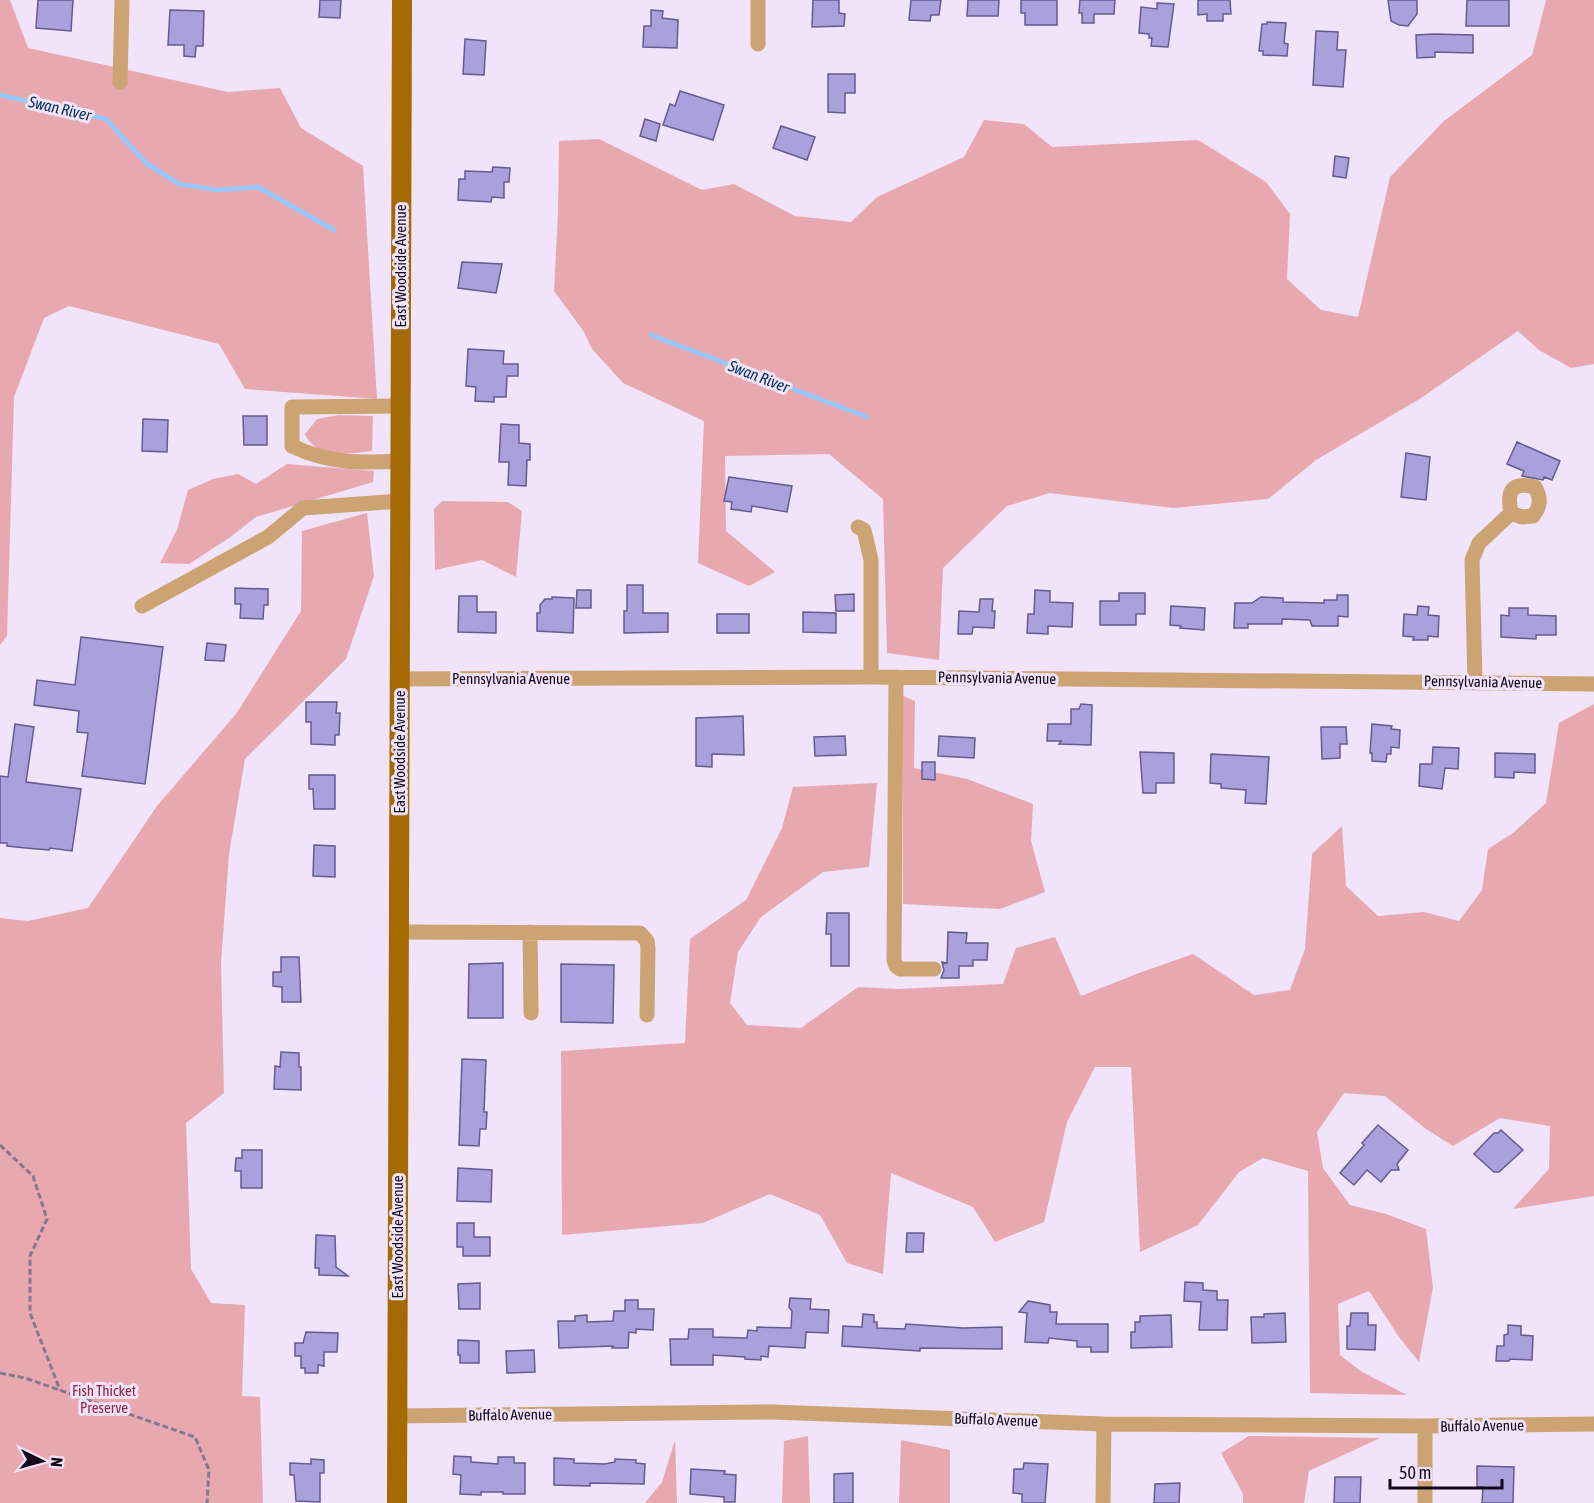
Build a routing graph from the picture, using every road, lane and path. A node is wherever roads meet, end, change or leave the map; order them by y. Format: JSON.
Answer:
{"nodes":[{"id":1,"x":122,"y":0,"type":"edge"},
{"id":2,"x":402,"y":0,"type":"edge"},
{"id":3,"x":759,"y":0,"type":"edge"},
{"id":4,"x":758,"y":44,"type":"dead end"},
{"id":5,"x":120,"y":82,"type":"dead end"},
{"id":6,"x":401,"y":406,"type":"junction"},
{"id":7,"x":400,"y":461,"type":"junction"},
{"id":8,"x":400,"y":501,"type":"junction"},
{"id":9,"x":1511,"y":513,"type":"dead end"},
{"id":10,"x":858,"y":526,"type":"dead end"},
{"id":11,"x":142,"y":606,"type":"dead end"},
{"id":12,"x":871,"y":677,"type":"junction"},
{"id":13,"x":896,"y":677,"type":"junction"},
{"id":14,"x":400,"y":679,"type":"junction"},
{"id":15,"x":1475,"y":682,"type":"junction"},
{"id":16,"x":1594,"y":684,"type":"edge"},
{"id":17,"x":399,"y":932,"type":"junction"},
{"id":18,"x":531,"y":932,"type":"junction"},
{"id":19,"x":934,"y":969,"type":"dead end"},
{"id":20,"x":531,"y":1013,"type":"dead end"},
{"id":21,"x":647,"y":1015,"type":"dead end"},
{"id":22,"x":0,"y":1145,"type":"edge"},
{"id":23,"x":0,"y":1372,"type":"edge"},
{"id":24,"x":60,"y":1390,"type":"junction"},
{"id":25,"x":398,"y":1416,"type":"junction"},
{"id":26,"x":1104,"y":1424,"type":"junction"},
{"id":27,"x":1594,"y":1424,"type":"edge"},
{"id":28,"x":1425,"y":1426,"type":"junction"},
{"id":29,"x":207,"y":1503,"type":"edge"},
{"id":30,"x":397,"y":1503,"type":"edge"},
{"id":31,"x":1103,"y":1503,"type":"edge"},
{"id":32,"x":1425,"y":1503,"type":"edge"}],
"edges":[{"from":1,"to":5,"type":"street"},
{"from":2,"to":6,"type":"main road","name":"East Woodside Avenue"},
{"from":3,"to":4,"type":"street"},
{"from":6,"to":7,"type":"main road","name":"East Woodside Avenue"},
{"from":6,"to":7,"type":"street"},
{"from":7,"to":8,"type":"main road","name":"East Woodside Avenue"},
{"from":8,"to":11,"type":"street"},
{"from":8,"to":14,"type":"main road","name":"East Woodside Avenue"},
{"from":9,"to":15,"type":"street"},
{"from":10,"to":12,"type":"street"},
{"from":12,"to":13,"type":"street","name":"Pennsylvania Avenue"},
{"from":12,"to":14,"type":"street","name":"Pennsylvania Avenue"},
{"from":13,"to":15,"type":"street","name":"Pennsylvania Avenue"},
{"from":13,"to":19,"type":"street"},
{"from":14,"to":17,"type":"main road","name":"East Woodside Avenue"},
{"from":15,"to":16,"type":"street","name":"Pennsylvania Avenue"},
{"from":17,"to":18,"type":"street"},
{"from":17,"to":25,"type":"main road","name":"East Woodside Avenue"},
{"from":18,"to":20,"type":"street"},
{"from":18,"to":21,"type":"street"},
{"from":22,"to":24,"type":"path"},
{"from":23,"to":24,"type":"path"},
{"from":24,"to":29,"type":"path"},
{"from":25,"to":26,"type":"street","name":"Buffalo Avenue"},
{"from":25,"to":30,"type":"main road","name":"East Woodside Avenue"},
{"from":26,"to":28,"type":"street","name":"Buffalo Avenue"},
{"from":26,"to":31,"type":"street"},
{"from":27,"to":28,"type":"street","name":"Buffalo Avenue"},
{"from":28,"to":32,"type":"street"}]}
